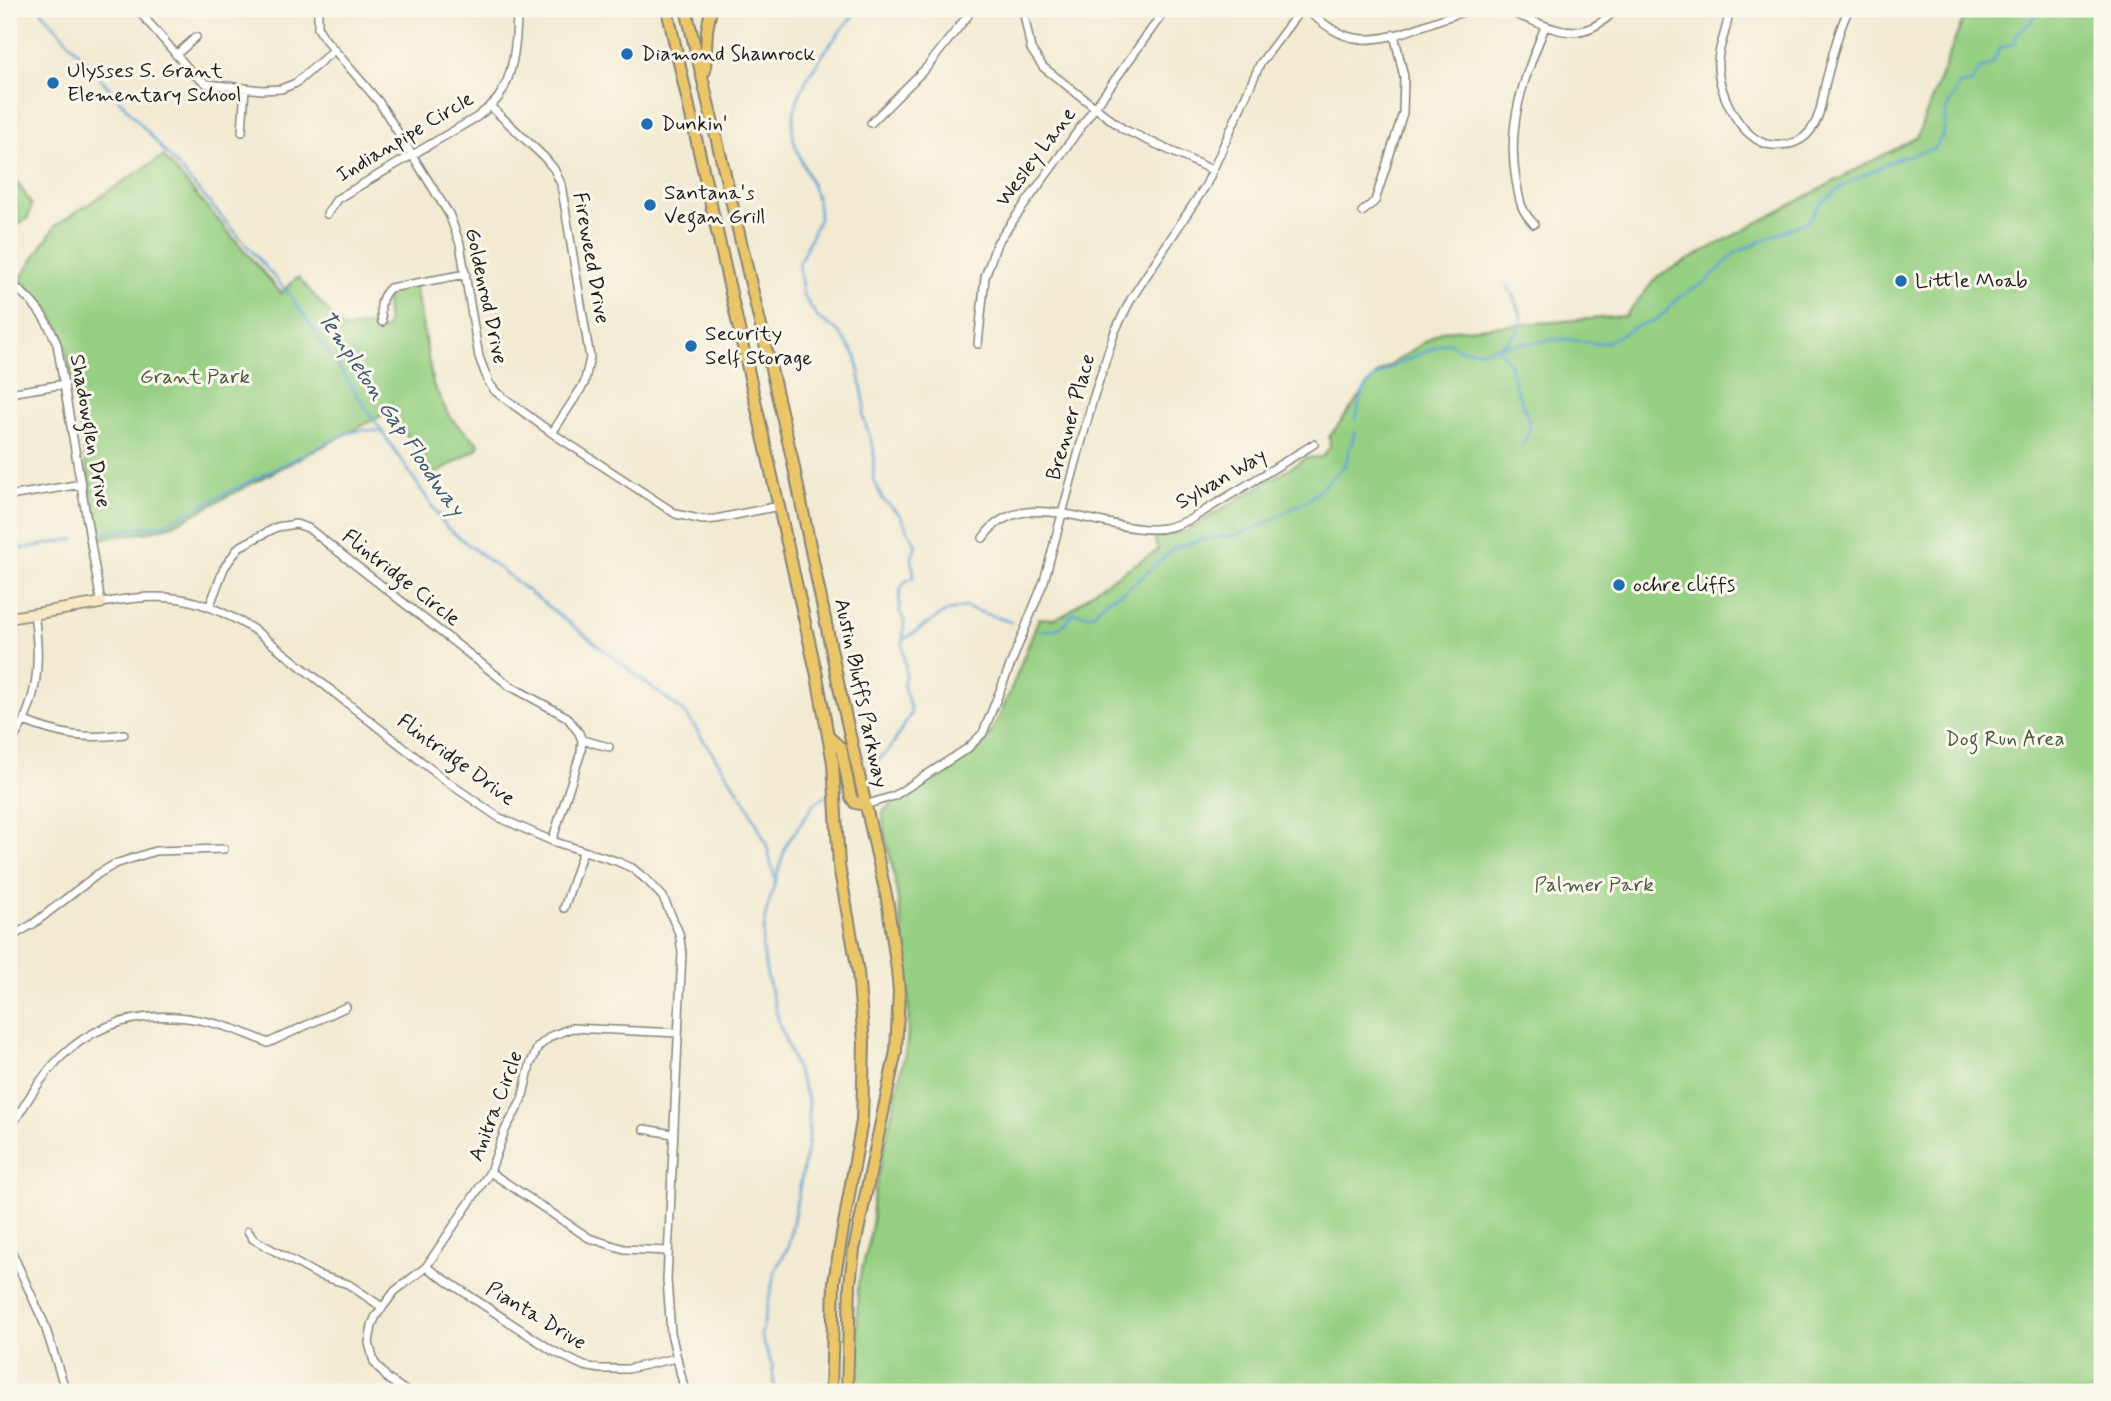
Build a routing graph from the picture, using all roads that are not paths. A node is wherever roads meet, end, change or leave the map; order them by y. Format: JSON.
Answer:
{"nodes":[{"id":1,"x":137,"y":9,"type":"edge"},
{"id":2,"x":318,"y":9,"type":"edge"},
{"id":3,"x":517,"y":9,"type":"edge"},
{"id":4,"x":667,"y":9,"type":"edge"},
{"id":5,"x":687,"y":9,"type":"edge"},
{"id":6,"x":711,"y":9,"type":"edge"},
{"id":7,"x":974,"y":9,"type":"edge"},
{"id":8,"x":1023,"y":9,"type":"edge"},
{"id":9,"x":1166,"y":9,"type":"edge"},
{"id":10,"x":1302,"y":9,"type":"edge"},
{"id":11,"x":1616,"y":9,"type":"edge"},
{"id":12,"x":1729,"y":9,"type":"edge"},
{"id":13,"x":1849,"y":9,"type":"edge"},
{"id":14,"x":1545,"y":27,"type":"junction"},
{"id":15,"x":1394,"y":34,"type":"junction"},
{"id":16,"x":197,"y":37,"type":"dead end"},
{"id":17,"x":334,"y":50,"type":"junction"},
{"id":18,"x":176,"y":55,"type":"junction"},
{"id":19,"x":245,"y":88,"type":"junction"},
{"id":20,"x":705,"y":88,"type":"junction"},
{"id":21,"x":490,"y":106,"type":"junction"},
{"id":22,"x":1095,"y":107,"type":"junction"},
{"id":23,"x":871,"y":123,"type":"dead end"},
{"id":24,"x":242,"y":132,"type":"dead end"},
{"id":25,"x":411,"y":155,"type":"junction"},
{"id":26,"x":1212,"y":170,"type":"junction"},
{"id":27,"x":1362,"y":212,"type":"dead end"},
{"id":28,"x":327,"y":214,"type":"dead end"},
{"id":29,"x":1534,"y":224,"type":"dead end"},
{"id":30,"x":466,"y":274,"type":"junction"},
{"id":31,"x":9,"y":283,"type":"edge"},
{"id":32,"x":382,"y":322,"type":"dead end"},
{"id":33,"x":978,"y":344,"type":"dead end"},
{"id":34,"x":65,"y":384,"type":"junction"},
{"id":35,"x":9,"y":393,"type":"edge"},
{"id":36,"x":552,"y":433,"type":"junction"},
{"id":37,"x":1314,"y":444,"type":"dead end"},
{"id":38,"x":82,"y":484,"type":"junction"},
{"id":39,"x":9,"y":496,"type":"edge"},
{"id":40,"x":779,"y":506,"type":"junction"},
{"id":41,"x":1063,"y":514,"type":"junction"},
{"id":42,"x":983,"y":538,"type":"dead end"},
{"id":43,"x":101,"y":603,"type":"junction"},
{"id":44,"x":210,"y":606,"type":"junction"},
{"id":45,"x":34,"y":614,"type":"junction"},
{"id":46,"x":9,"y":618,"type":"edge"},
{"id":47,"x":24,"y":720,"type":"junction"},
{"id":48,"x":124,"y":734,"type":"dead end"},
{"id":49,"x":830,"y":738,"type":"junction"},
{"id":50,"x":582,"y":740,"type":"junction"},
{"id":51,"x":9,"y":745,"type":"edge"},
{"id":52,"x":610,"y":747,"type":"dead end"},
{"id":53,"x":865,"y":805,"type":"junction"},
{"id":54,"x":552,"y":841,"type":"junction"},
{"id":55,"x":224,"y":849,"type":"dead end"},
{"id":56,"x":583,"y":851,"type":"junction"},
{"id":57,"x":564,"y":908,"type":"dead end"},
{"id":58,"x":9,"y":939,"type":"edge"},
{"id":59,"x":346,"y":1006,"type":"dead end"},
{"id":60,"x":678,"y":1033,"type":"junction"},
{"id":61,"x":644,"y":1129,"type":"dead end"},
{"id":62,"x":9,"y":1130,"type":"edge"},
{"id":63,"x":673,"y":1134,"type":"junction"},
{"id":64,"x":490,"y":1172,"type":"junction"},
{"id":65,"x":248,"y":1231,"type":"dead end"},
{"id":66,"x":9,"y":1246,"type":"edge"},
{"id":67,"x":667,"y":1251,"type":"junction"},
{"id":68,"x":426,"y":1267,"type":"junction"},
{"id":69,"x":382,"y":1307,"type":"junction"},
{"id":70,"x":676,"y":1358,"type":"junction"},
{"id":71,"x":66,"y":1392,"type":"edge"},
{"id":72,"x":407,"y":1392,"type":"edge"},
{"id":73,"x":685,"y":1392,"type":"edge"},
{"id":74,"x":831,"y":1392,"type":"edge"},
{"id":75,"x":847,"y":1392,"type":"edge"}],
"edges":[{"from":1,"to":18,"type":"street"},
{"from":2,"to":17,"type":"street","name":"Goldenrod Drive"},
{"from":3,"to":21,"type":"street","name":"Indianpipe Circle"},
{"from":4,"to":40,"type":"main road","name":"Austin Bluffs Parkway"},
{"from":5,"to":20,"type":"main road","name":"Austin Bluffs Parkway"},
{"from":6,"to":20,"type":"main road"},
{"from":7,"to":23,"type":"street"},
{"from":8,"to":22,"type":"street"},
{"from":9,"to":22,"type":"street","name":"Wesley Lane"},
{"from":10,"to":15,"type":"street"},
{"from":10,"to":26,"type":"street","name":"Brenner Place"},
{"from":11,"to":14,"type":"street"},
{"from":12,"to":13,"type":"street"},
{"from":14,"to":15,"type":"street"},
{"from":14,"to":29,"type":"street"},
{"from":15,"to":27,"type":"street"},
{"from":16,"to":18,"type":"street"},
{"from":17,"to":19,"type":"street"},
{"from":17,"to":25,"type":"street","name":"Goldenrod Drive"},
{"from":18,"to":19,"type":"street"},
{"from":19,"to":24,"type":"street"},
{"from":20,"to":53,"type":"main road","name":"Austin Bluffs Parkway"},
{"from":21,"to":25,"type":"street","name":"Indianpipe Circle"},
{"from":21,"to":36,"type":"street","name":"Fireweed Drive"},
{"from":22,"to":26,"type":"street"},
{"from":22,"to":33,"type":"street","name":"Wesley Lane"},
{"from":25,"to":28,"type":"street","name":"Indianpipe Circle"},
{"from":25,"to":30,"type":"street","name":"Goldenrod Drive"},
{"from":26,"to":41,"type":"street","name":"Brenner Place"},
{"from":30,"to":32,"type":"street"},
{"from":30,"to":36,"type":"street","name":"Goldenrod Drive"},
{"from":31,"to":34,"type":"street","name":"Shadowglen Drive"},
{"from":34,"to":35,"type":"street"},
{"from":34,"to":38,"type":"street","name":"Shadowglen Drive"},
{"from":36,"to":40,"type":"street","name":"Goldenrod Drive"},
{"from":37,"to":41,"type":"street","name":"Sylvan Way"},
{"from":38,"to":39,"type":"street"},
{"from":38,"to":43,"type":"street","name":"Shadowglen Drive"},
{"from":40,"to":49,"type":"main road","name":"Austin Bluffs Parkway"},
{"from":41,"to":42,"type":"street","name":"Sylvan Way"},
{"from":41,"to":53,"type":"street","name":"Brenner Place"},
{"from":43,"to":44,"type":"street","name":"Flintridge Drive"},
{"from":43,"to":45,"type":"street","name":"Flintridge Drive"},
{"from":44,"to":50,"type":"street","name":"Flintridge Circle"},
{"from":44,"to":54,"type":"street","name":"Flintridge Drive"},
{"from":45,"to":46,"type":"street","name":"Flintridge Drive"},
{"from":45,"to":47,"type":"street"},
{"from":47,"to":48,"type":"street"},
{"from":47,"to":51,"type":"street"},
{"from":49,"to":53,"type":"main road"},
{"from":49,"to":74,"type":"main road","name":"Austin Bluffs Parkway"},
{"from":50,"to":52,"type":"street"},
{"from":50,"to":54,"type":"street"},
{"from":53,"to":75,"type":"main road","name":"Austin Bluffs Parkway"},
{"from":54,"to":56,"type":"street","name":"Flintridge Drive"},
{"from":55,"to":58,"type":"street"},
{"from":56,"to":57,"type":"street"},
{"from":56,"to":60,"type":"street","name":"Flintridge Drive"},
{"from":59,"to":62,"type":"street"},
{"from":60,"to":63,"type":"street","name":"Flintridge Drive"},
{"from":60,"to":64,"type":"street","name":"Anitra Circle"},
{"from":61,"to":63,"type":"street"},
{"from":63,"to":67,"type":"street","name":"Flintridge Drive"},
{"from":64,"to":67,"type":"street"},
{"from":64,"to":68,"type":"street","name":"Anitra Circle"},
{"from":65,"to":69,"type":"street"},
{"from":66,"to":71,"type":"street"},
{"from":67,"to":70,"type":"street","name":"Flintridge Drive"},
{"from":68,"to":69,"type":"street","name":"Anitra Circle"},
{"from":68,"to":70,"type":"street","name":"Pianta Drive"},
{"from":69,"to":72,"type":"street","name":"Anitra Circle"},
{"from":70,"to":73,"type":"street","name":"Flintridge Drive"}]}
